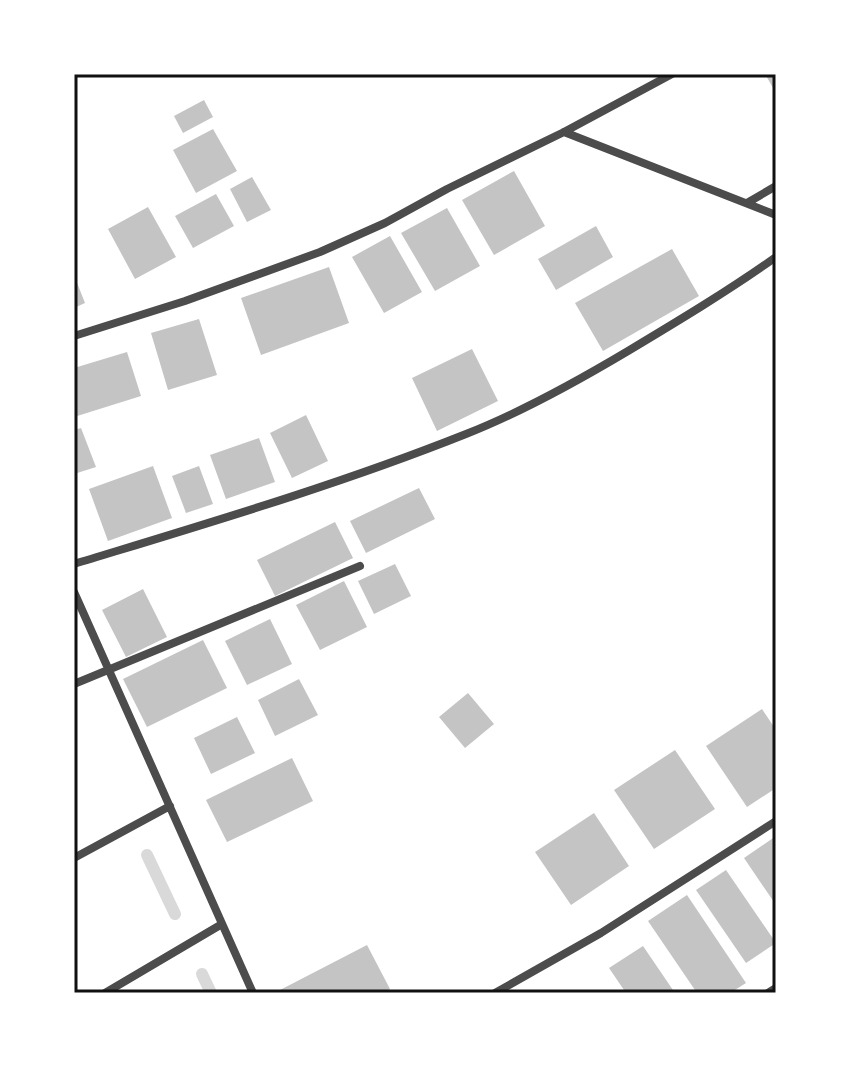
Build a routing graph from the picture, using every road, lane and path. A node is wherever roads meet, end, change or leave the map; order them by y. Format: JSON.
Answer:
{"nodes":[{"id":1,"x":672,"y":74,"type":"edge"},
{"id":2,"x":564,"y":132,"type":"junction"},
{"id":3,"x":776,"y":186,"type":"edge"},
{"id":4,"x":747,"y":203,"type":"junction"},
{"id":5,"x":776,"y":215,"type":"edge"},
{"id":6,"x":776,"y":257,"type":"edge"},
{"id":7,"x":74,"y":336,"type":"edge"},
{"id":8,"x":74,"y":564,"type":"edge"},
{"id":9,"x":360,"y":566,"type":"dead end"},
{"id":10,"x":74,"y":592,"type":"edge"},
{"id":11,"x":109,"y":668,"type":"junction"},
{"id":12,"x":74,"y":684,"type":"edge"},
{"id":13,"x":170,"y":806,"type":"junction"},
{"id":14,"x":776,"y":821,"type":"edge"},
{"id":15,"x":74,"y":858,"type":"edge"},
{"id":16,"x":222,"y":924,"type":"junction"},
{"id":17,"x":776,"y":988,"type":"edge"},
{"id":18,"x":105,"y":993,"type":"edge"},
{"id":19,"x":253,"y":993,"type":"edge"},
{"id":20,"x":495,"y":993,"type":"edge"},
{"id":21,"x":768,"y":993,"type":"edge"}],
"edges":[{"from":1,"to":2,"type":"street"},
{"from":2,"to":4,"type":"street"},
{"from":2,"to":7,"type":"street"},
{"from":3,"to":4,"type":"street"},
{"from":4,"to":5,"type":"street"},
{"from":6,"to":8,"type":"street"},
{"from":9,"to":11,"type":"street"},
{"from":10,"to":11,"type":"street"},
{"from":11,"to":12,"type":"street"},
{"from":11,"to":13,"type":"street"},
{"from":13,"to":15,"type":"street"},
{"from":13,"to":16,"type":"street"},
{"from":14,"to":20,"type":"street"},
{"from":16,"to":18,"type":"street"},
{"from":16,"to":19,"type":"street"},
{"from":17,"to":21,"type":"street"}]}
